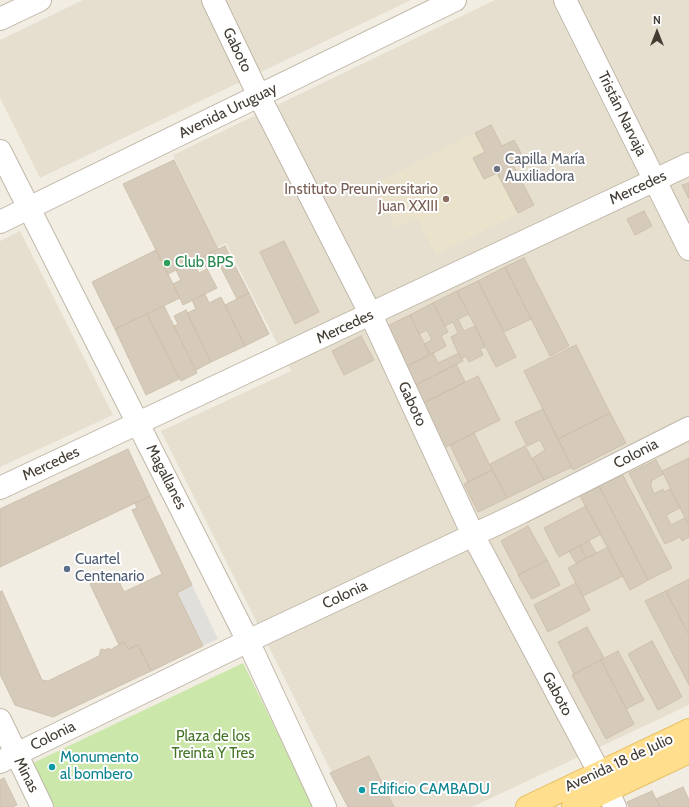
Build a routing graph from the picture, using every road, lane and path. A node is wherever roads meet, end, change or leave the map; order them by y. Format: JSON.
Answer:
{"nodes":[{"id":1,"x":40,"y":0,"type":"edge"},
{"id":2,"x":213,"y":0,"type":"edge"},
{"id":3,"x":455,"y":0,"type":"edge"},
{"id":4,"x":565,"y":0,"type":"edge"},
{"id":5,"x":0,"y":19,"type":"edge"},
{"id":6,"x":259,"y":96,"type":"junction"},
{"id":7,"x":0,"y":151,"type":"edge"},
{"id":8,"x":689,"y":164,"type":"edge"},
{"id":9,"x":655,"y":180,"type":"junction"},
{"id":10,"x":28,"y":208,"type":"junction"},
{"id":11,"x":0,"y":222,"type":"edge"},
{"id":12,"x":689,"y":249,"type":"edge"},
{"id":13,"x":370,"y":315,"type":"junction"},
{"id":14,"x":139,"y":423,"type":"junction"},
{"id":15,"x":689,"y":428,"type":"edge"},
{"id":16,"x":0,"y":488,"type":"edge"},
{"id":17,"x":473,"y":535,"type":"junction"},
{"id":18,"x":248,"y":641,"type":"junction"},
{"id":19,"x":0,"y":720,"type":"edge"},
{"id":20,"x":689,"y":730,"type":"edge"},
{"id":21,"x":689,"y":752,"type":"edge"},
{"id":22,"x":8,"y":758,"type":"edge"},
{"id":23,"x":607,"y":790,"type":"edge"},
{"id":24,"x":42,"y":807,"type":"edge"},
{"id":25,"x":325,"y":807,"type":"edge"},
{"id":26,"x":526,"y":807,"type":"edge"},
{"id":27,"x":573,"y":807,"type":"edge"}],
"edges":[{"from":1,"to":5,"type":"street"},
{"from":2,"to":6,"type":"street","name":"Gaboto"},
{"from":3,"to":6,"type":"street","name":"Avenida Uruguay"},
{"from":4,"to":9,"type":"street","name":"Tristán Narvaja"},
{"from":6,"to":10,"type":"street","name":"Avenida Uruguay"},
{"from":6,"to":13,"type":"street","name":"Gaboto"},
{"from":7,"to":10,"type":"street","name":"Magallanes"},
{"from":8,"to":9,"type":"street","name":"Mercedes"},
{"from":9,"to":12,"type":"street","name":"Tristán Narvaja"},
{"from":9,"to":13,"type":"street","name":"Mercedes"},
{"from":10,"to":11,"type":"street","name":"Avenida Uruguay"},
{"from":10,"to":14,"type":"street","name":"Magallanes"},
{"from":13,"to":14,"type":"street","name":"Mercedes"},
{"from":13,"to":17,"type":"street","name":"Gaboto"},
{"from":14,"to":16,"type":"street","name":"Mercedes"},
{"from":14,"to":18,"type":"street","name":"Magallanes"},
{"from":15,"to":17,"type":"street","name":"Colonia"},
{"from":17,"to":18,"type":"street","name":"Colonia"},
{"from":17,"to":23,"type":"street","name":"Gaboto"},
{"from":18,"to":22,"type":"street","name":"Colonia"},
{"from":18,"to":25,"type":"street","name":"Magallanes"},
{"from":19,"to":22,"type":"street","name":"Minas"},
{"from":20,"to":23,"type":"main road","name":"Avenida 18 de Julio"},
{"from":21,"to":23,"type":"main road","name":"Avenida 18 de Julio"},
{"from":22,"to":24,"type":"street","name":"Minas"},
{"from":23,"to":26,"type":"main road","name":"Avenida 18 de Julio"},
{"from":23,"to":27,"type":"main road","name":"Avenida 18 de Julio"}]}
